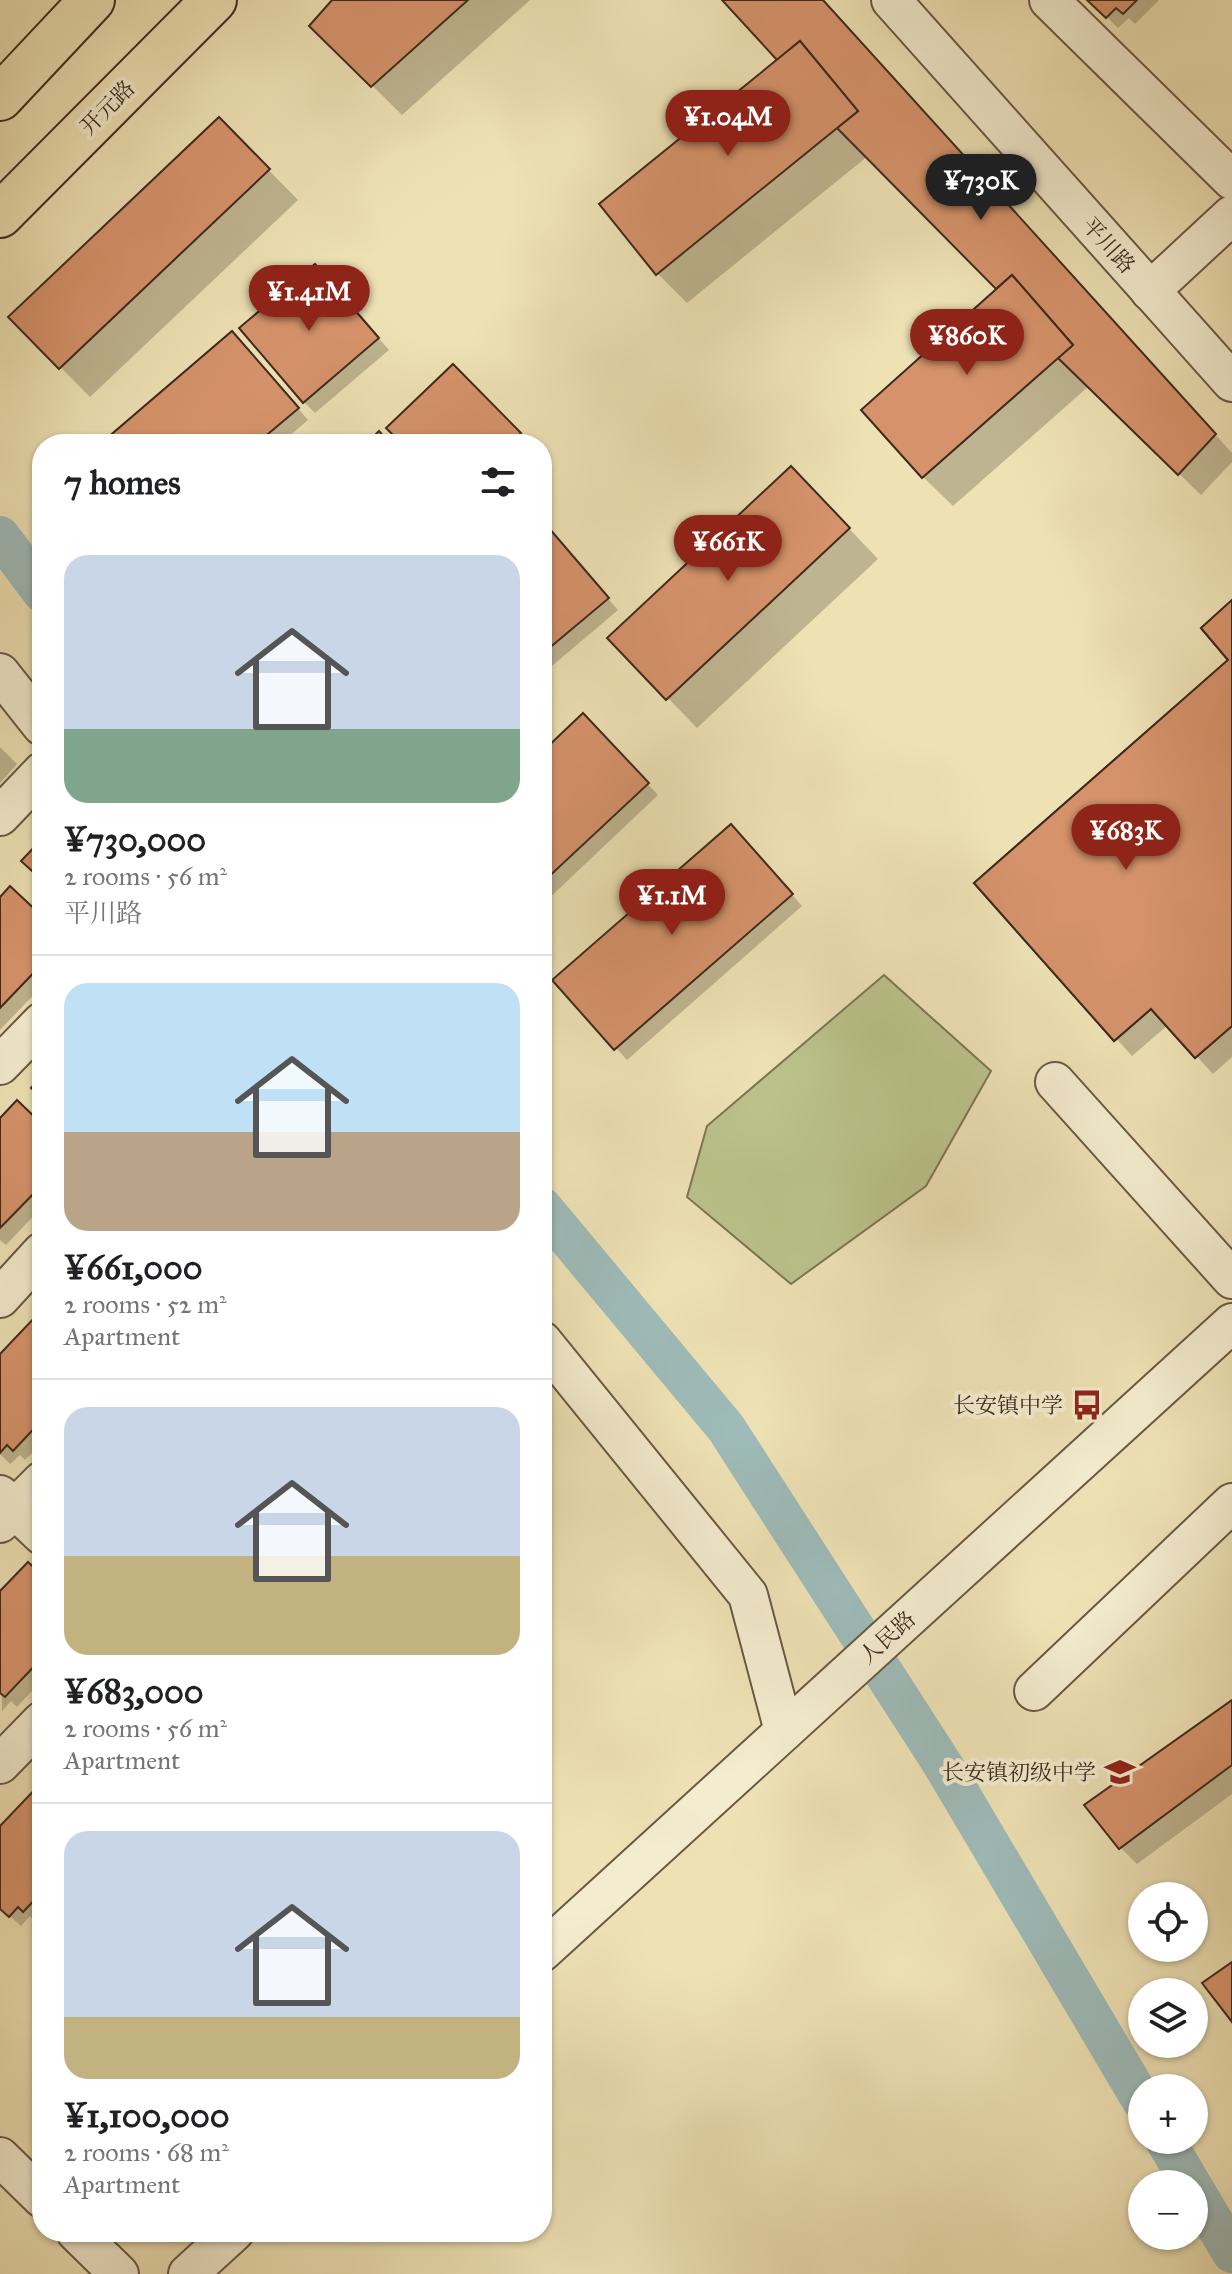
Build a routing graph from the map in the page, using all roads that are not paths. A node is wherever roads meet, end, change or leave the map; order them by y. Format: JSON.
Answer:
{"nodes":[{"id":1,"x":92,"y":0,"type":"edge"},
{"id":2,"x":214,"y":0,"type":"edge"},
{"id":3,"x":891,"y":0,"type":"edge"},
{"id":4,"x":1049,"y":0,"type":"edge"},
{"id":5,"x":0,"y":98,"type":"edge"},
{"id":6,"x":1232,"y":180,"type":"edge"},
{"id":7,"x":0,"y":215,"type":"edge"},
{"id":8,"x":1232,"y":215,"type":"edge"},
{"id":9,"x":1150,"y":291,"type":"junction"},
{"id":10,"x":1232,"y":382,"type":"edge"},
{"id":11,"x":0,"y":673,"type":"edge"},
{"id":12,"x":32,"y":713,"type":"edge"},
{"id":13,"x":32,"y":782,"type":"edge"},
{"id":14,"x":0,"y":816,"type":"edge"},
{"id":15,"x":32,"y":1032,"type":"edge"},
{"id":16,"x":0,"y":1065,"type":"edge"},
{"id":17,"x":1055,"y":1082,"type":"dead end"},
{"id":18,"x":32,"y":1263,"type":"edge"},
{"id":19,"x":1232,"y":1279,"type":"edge"},
{"id":20,"x":0,"y":1298,"type":"edge"},
{"id":21,"x":1230,"y":1329,"type":"edge"},
{"id":22,"x":552,"y":1353,"type":"edge"},
{"id":23,"x":32,"y":1489,"type":"edge"},
{"id":24,"x":1232,"y":1503,"type":"edge"},
{"id":25,"x":5,"y":1509,"type":"edge"},
{"id":26,"x":32,"y":1528,"type":"edge"},
{"id":27,"x":1034,"y":1691,"type":"dead end"},
{"id":28,"x":793,"y":1723,"type":"junction"},
{"id":29,"x":32,"y":1731,"type":"edge"},
{"id":30,"x":0,"y":1764,"type":"edge"},
{"id":31,"x":552,"y":1943,"type":"edge"},
{"id":32,"x":0,"y":2157,"type":"edge"},
{"id":33,"x":32,"y":2188,"type":"edge"},
{"id":34,"x":86,"y":2242,"type":"edge"},
{"id":35,"x":223,"y":2242,"type":"edge"},
{"id":36,"x":119,"y":2274,"type":"edge"},
{"id":37,"x":188,"y":2274,"type":"edge"}],
"edges":[{"from":1,"to":5,"type":"main road"},
{"from":2,"to":7,"type":"main road","name":"开元路"},
{"from":3,"to":9,"type":"street","name":"平川路"},
{"from":4,"to":6,"type":"street"},
{"from":8,"to":9,"type":"street"},
{"from":9,"to":10,"type":"street","name":"平川路"},
{"from":11,"to":12,"type":"street"},
{"from":13,"to":14,"type":"street"},
{"from":15,"to":16,"type":"street"},
{"from":17,"to":19,"type":"street"},
{"from":18,"to":20,"type":"street"},
{"from":21,"to":28,"type":"street","name":"人民路"},
{"from":22,"to":28,"type":"street"},
{"from":23,"to":25,"type":"street"},
{"from":24,"to":27,"type":"street"},
{"from":25,"to":26,"type":"street"},
{"from":28,"to":31,"type":"street","name":"人民路"},
{"from":29,"to":30,"type":"street"},
{"from":32,"to":33,"type":"street"},
{"from":34,"to":36,"type":"street"},
{"from":35,"to":37,"type":"street"}]}
